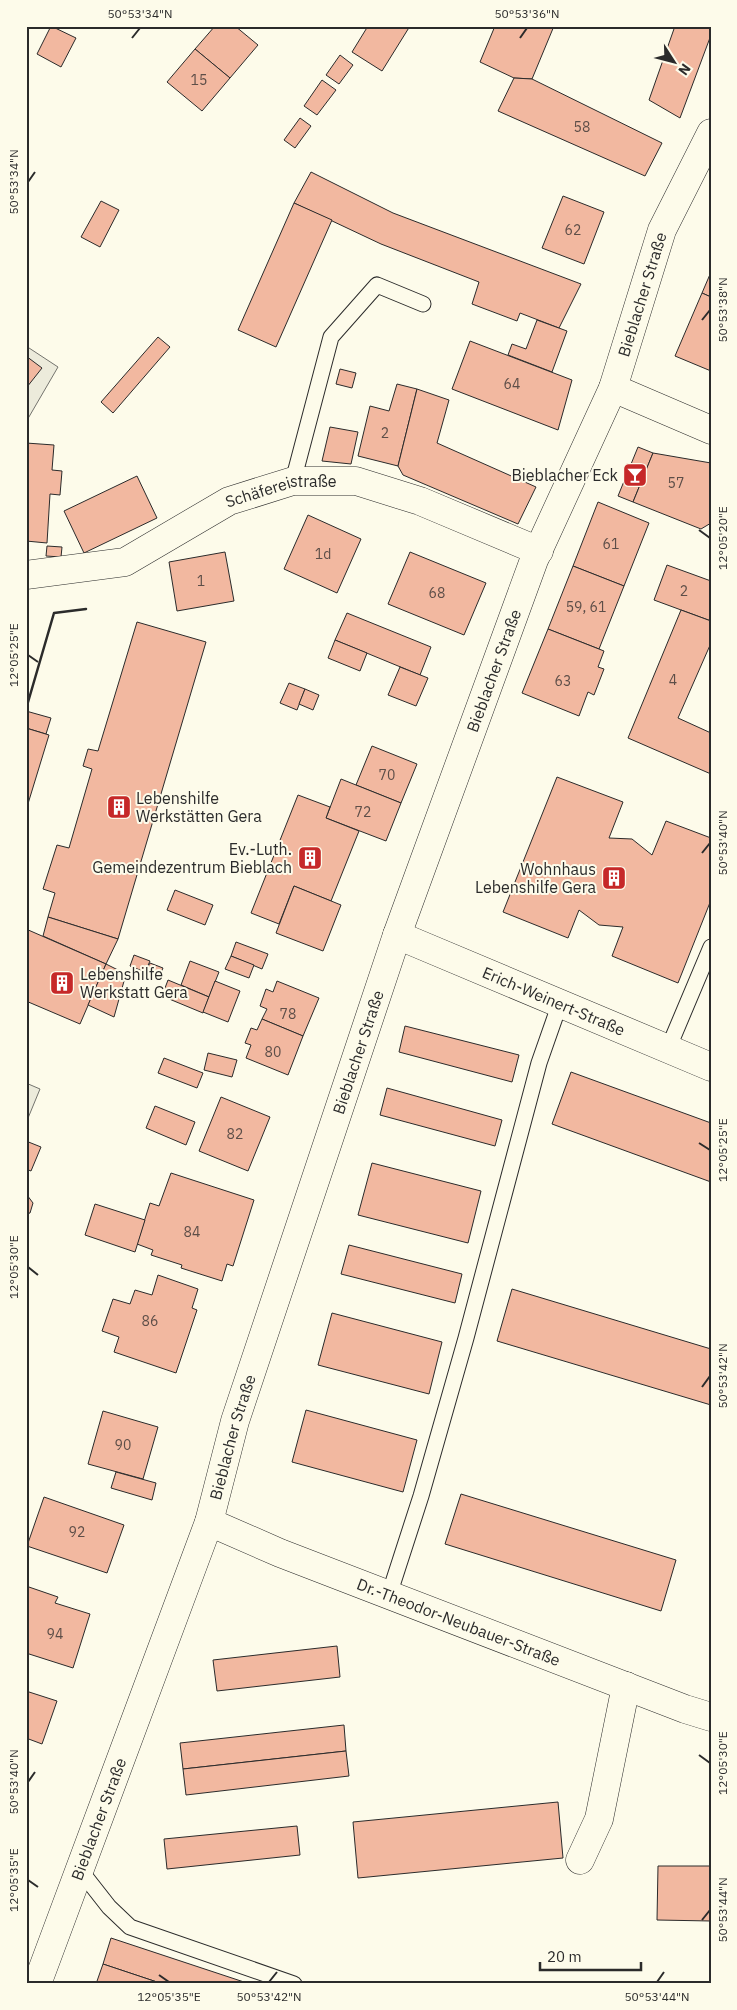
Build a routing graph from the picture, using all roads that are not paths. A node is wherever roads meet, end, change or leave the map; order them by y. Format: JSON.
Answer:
{"nodes":[{"id":1,"x":711,"y":132,"type":"edge"},
{"id":2,"x":423,"y":304,"type":"dead end"},
{"id":3,"x":613,"y":388,"type":"junction"},
{"id":4,"x":711,"y":430,"type":"edge"},
{"id":5,"x":293,"y":481,"type":"junction"},
{"id":6,"x":539,"y":551,"type":"junction"},
{"id":7,"x":26,"y":574,"type":"edge"},
{"id":8,"x":397,"y":935,"type":"junction"},
{"id":9,"x":711,"y":947,"type":"edge"},
{"id":10,"x":560,"y":1003,"type":"junction"},
{"id":11,"x":668,"y":1049,"type":"junction"},
{"id":12,"x":711,"y":1067,"type":"edge"},
{"id":13,"x":209,"y":1522,"type":"junction"},
{"id":14,"x":388,"y":1595,"type":"junction"},
{"id":15,"x":626,"y":1686,"type":"junction"},
{"id":16,"x":711,"y":1717,"type":"edge"},
{"id":17,"x":580,"y":1860,"type":"dead end"},
{"id":18,"x":80,"y":1870,"type":"junction"},
{"id":19,"x":37,"y":1984,"type":"edge"},
{"id":20,"x":294,"y":1984,"type":"edge"}],
"edges":[{"from":1,"to":3,"type":"street","name":"Bieblacher Straße"},
{"from":2,"to":5,"type":"lane"},
{"from":3,"to":4,"type":"street"},
{"from":3,"to":6,"type":"street","name":"Bieblacher Straße"},
{"from":5,"to":6,"type":"street","name":"Schäfereistraße"},
{"from":5,"to":7,"type":"street","name":"Schäfereistraße"},
{"from":6,"to":8,"type":"street","name":"Bieblacher Straße"},
{"from":8,"to":10,"type":"street","name":"Erich-Weinert-Straße"},
{"from":8,"to":13,"type":"street","name":"Bieblacher Straße"},
{"from":9,"to":11,"type":"lane"},
{"from":10,"to":11,"type":"street","name":"Erich-Weinert-Straße"},
{"from":10,"to":14,"type":"lane"},
{"from":11,"to":12,"type":"street","name":"Erich-Weinert-Straße"},
{"from":13,"to":14,"type":"street","name":"Dr.-Theodor-Neubauer-Straße"},
{"from":13,"to":18,"type":"street","name":"Bieblacher Straße"},
{"from":14,"to":15,"type":"street","name":"Dr.-Theodor-Neubauer-Straße"},
{"from":15,"to":16,"type":"street","name":"Dr.-Theodor-Neubauer-Straße"},
{"from":15,"to":17,"type":"street"},
{"from":18,"to":19,"type":"street","name":"Bieblacher Straße"},
{"from":18,"to":20,"type":"lane"}]}
